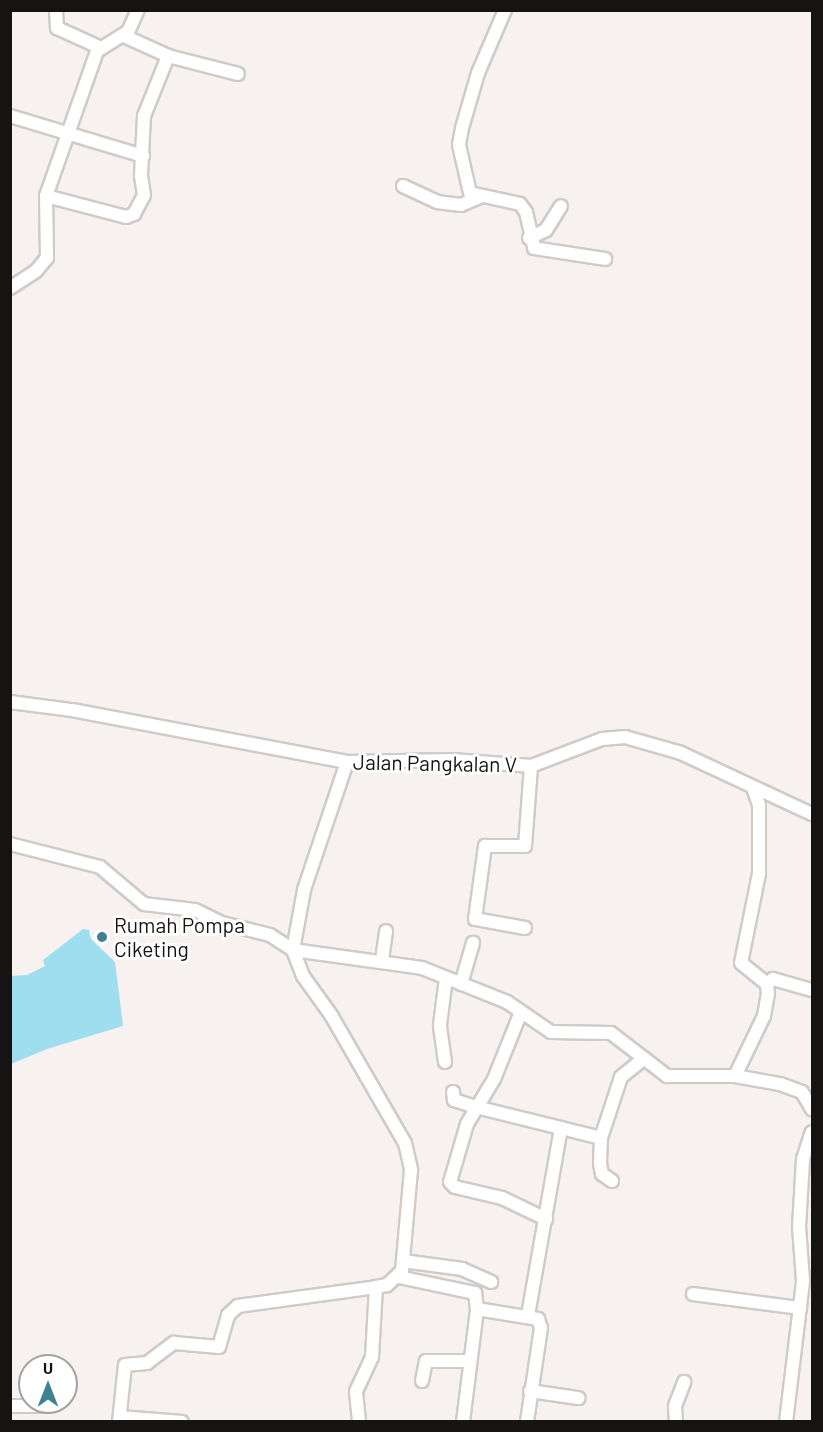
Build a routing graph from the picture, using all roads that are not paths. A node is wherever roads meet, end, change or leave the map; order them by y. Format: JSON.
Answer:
{"nodes":[{"id":1,"x":56,"y":10,"type":"edge"},
{"id":2,"x":138,"y":10,"type":"edge"},
{"id":3,"x":505,"y":10,"type":"edge"},
{"id":4,"x":124,"y":36,"type":"junction"},
{"id":5,"x":99,"y":47,"type":"junction"},
{"id":6,"x":168,"y":56,"type":"junction"},
{"id":7,"x":238,"y":74,"type":"dead end"},
{"id":8,"x":10,"y":116,"type":"edge"},
{"id":9,"x":68,"y":131,"type":"junction"},
{"id":10,"x":142,"y":156,"type":"junction"},
{"id":11,"x":403,"y":186,"type":"dead end"},
{"id":12,"x":46,"y":196,"type":"junction"},
{"id":13,"x":480,"y":197,"type":"junction"},
{"id":14,"x":561,"y":206,"type":"dead end"},
{"id":15,"x":529,"y":238,"type":"junction"},
{"id":16,"x":599,"y":258,"type":"dead end"},
{"id":17,"x":10,"y":288,"type":"edge"},
{"id":18,"x":10,"y":702,"type":"edge"},
{"id":19,"x":347,"y":762,"type":"junction"},
{"id":20,"x":531,"y":766,"type":"junction"},
{"id":21,"x":753,"y":788,"type":"junction"},
{"id":22,"x":813,"y":814,"type":"edge"},
{"id":23,"x":10,"y":844,"type":"edge"},
{"id":24,"x":525,"y":928,"type":"dead end"},
{"id":25,"x":386,"y":931,"type":"dead end"},
{"id":26,"x":473,"y":944,"type":"dead end"},
{"id":27,"x":293,"y":950,"type":"junction"},
{"id":28,"x":382,"y":960,"type":"junction"},
{"id":29,"x":446,"y":978,"type":"junction"},
{"id":30,"x":461,"y":984,"type":"junction"},
{"id":31,"x":767,"y":984,"type":"junction"},
{"id":32,"x":813,"y":990,"type":"edge"},
{"id":33,"x":521,"y":1012,"type":"junction"},
{"id":34,"x":642,"y":1060,"type":"junction"},
{"id":35,"x":445,"y":1062,"type":"dead end"},
{"id":36,"x":735,"y":1076,"type":"junction"},
{"id":37,"x":453,"y":1092,"type":"dead end"},
{"id":38,"x":476,"y":1107,"type":"junction"},
{"id":39,"x":813,"y":1109,"type":"edge"},
{"id":40,"x":561,"y":1128,"type":"junction"},
{"id":41,"x":813,"y":1132,"type":"edge"},
{"id":42,"x":601,"y":1138,"type":"junction"},
{"id":43,"x":612,"y":1181,"type":"dead end"},
{"id":44,"x":546,"y":1219,"type":"junction"},
{"id":45,"x":403,"y":1261,"type":"junction"},
{"id":46,"x":464,"y":1270,"type":"junction"},
{"id":47,"x":399,"y":1277,"type":"junction"},
{"id":48,"x":491,"y":1282,"type":"dead end"},
{"id":49,"x":376,"y":1287,"type":"junction"},
{"id":50,"x":465,"y":1289,"type":"junction"},
{"id":51,"x":693,"y":1294,"type":"dead end"},
{"id":52,"x":800,"y":1308,"type":"junction"},
{"id":53,"x":477,"y":1309,"type":"junction"},
{"id":54,"x":528,"y":1316,"type":"junction"},
{"id":55,"x":470,"y":1361,"type":"junction"},
{"id":56,"x":422,"y":1381,"type":"dead end"},
{"id":57,"x":684,"y":1382,"type":"dead end"},
{"id":58,"x":530,"y":1391,"type":"junction"},
{"id":59,"x":578,"y":1398,"type":"dead end"},
{"id":60,"x":119,"y":1419,"type":"edge"},
{"id":61,"x":182,"y":1422,"type":"edge"},
{"id":62,"x":359,"y":1422,"type":"edge"},
{"id":63,"x":463,"y":1422,"type":"edge"},
{"id":64,"x":527,"y":1422,"type":"edge"},
{"id":65,"x":676,"y":1422,"type":"edge"},
{"id":66,"x":786,"y":1422,"type":"edge"}],
"edges":[{"from":1,"to":5,"type":"street"},
{"from":2,"to":4,"type":"street"},
{"from":3,"to":13,"type":"street"},
{"from":4,"to":5,"type":"street"},
{"from":4,"to":6,"type":"street"},
{"from":5,"to":9,"type":"street"},
{"from":6,"to":7,"type":"street"},
{"from":6,"to":10,"type":"street"},
{"from":8,"to":9,"type":"street"},
{"from":9,"to":10,"type":"street"},
{"from":9,"to":12,"type":"street"},
{"from":10,"to":12,"type":"street"},
{"from":11,"to":13,"type":"street"},
{"from":12,"to":17,"type":"street"},
{"from":13,"to":15,"type":"street"},
{"from":14,"to":15,"type":"street"},
{"from":15,"to":16,"type":"street"},
{"from":18,"to":19,"type":"street","name":"Jalan Pangkalan V"},
{"from":19,"to":20,"type":"street","name":"Jalan Pangkalan V"},
{"from":19,"to":27,"type":"street"},
{"from":20,"to":21,"type":"street","name":"Jalan Pangkalan V"},
{"from":20,"to":24,"type":"street"},
{"from":21,"to":22,"type":"street","name":"Jalan Pangkalan V"},
{"from":21,"to":31,"type":"street"},
{"from":23,"to":27,"type":"street"},
{"from":25,"to":28,"type":"street"},
{"from":26,"to":30,"type":"street"},
{"from":27,"to":28,"type":"street"},
{"from":27,"to":45,"type":"street"},
{"from":28,"to":29,"type":"street"},
{"from":29,"to":30,"type":"street"},
{"from":29,"to":35,"type":"street"},
{"from":30,"to":33,"type":"street"},
{"from":31,"to":32,"type":"street"},
{"from":31,"to":36,"type":"street"},
{"from":33,"to":34,"type":"street"},
{"from":33,"to":38,"type":"street"},
{"from":34,"to":36,"type":"street"},
{"from":34,"to":42,"type":"street"},
{"from":36,"to":39,"type":"street"},
{"from":37,"to":38,"type":"street"},
{"from":38,"to":40,"type":"street"},
{"from":38,"to":44,"type":"street"},
{"from":40,"to":42,"type":"street"},
{"from":40,"to":44,"type":"street"},
{"from":41,"to":52,"type":"street"},
{"from":42,"to":43,"type":"street"},
{"from":44,"to":54,"type":"street"},
{"from":45,"to":46,"type":"street"},
{"from":45,"to":47,"type":"street"},
{"from":46,"to":48,"type":"street"},
{"from":46,"to":50,"type":"street"},
{"from":47,"to":49,"type":"street"},
{"from":47,"to":50,"type":"street"},
{"from":49,"to":60,"type":"street"},
{"from":49,"to":62,"type":"street"},
{"from":50,"to":53,"type":"street"},
{"from":51,"to":52,"type":"street"},
{"from":52,"to":66,"type":"street"},
{"from":53,"to":54,"type":"street"},
{"from":53,"to":55,"type":"street"},
{"from":54,"to":58,"type":"street"},
{"from":55,"to":56,"type":"street"},
{"from":55,"to":63,"type":"street"},
{"from":57,"to":65,"type":"street"},
{"from":58,"to":59,"type":"street"},
{"from":58,"to":64,"type":"street"},
{"from":60,"to":61,"type":"street"}]}
